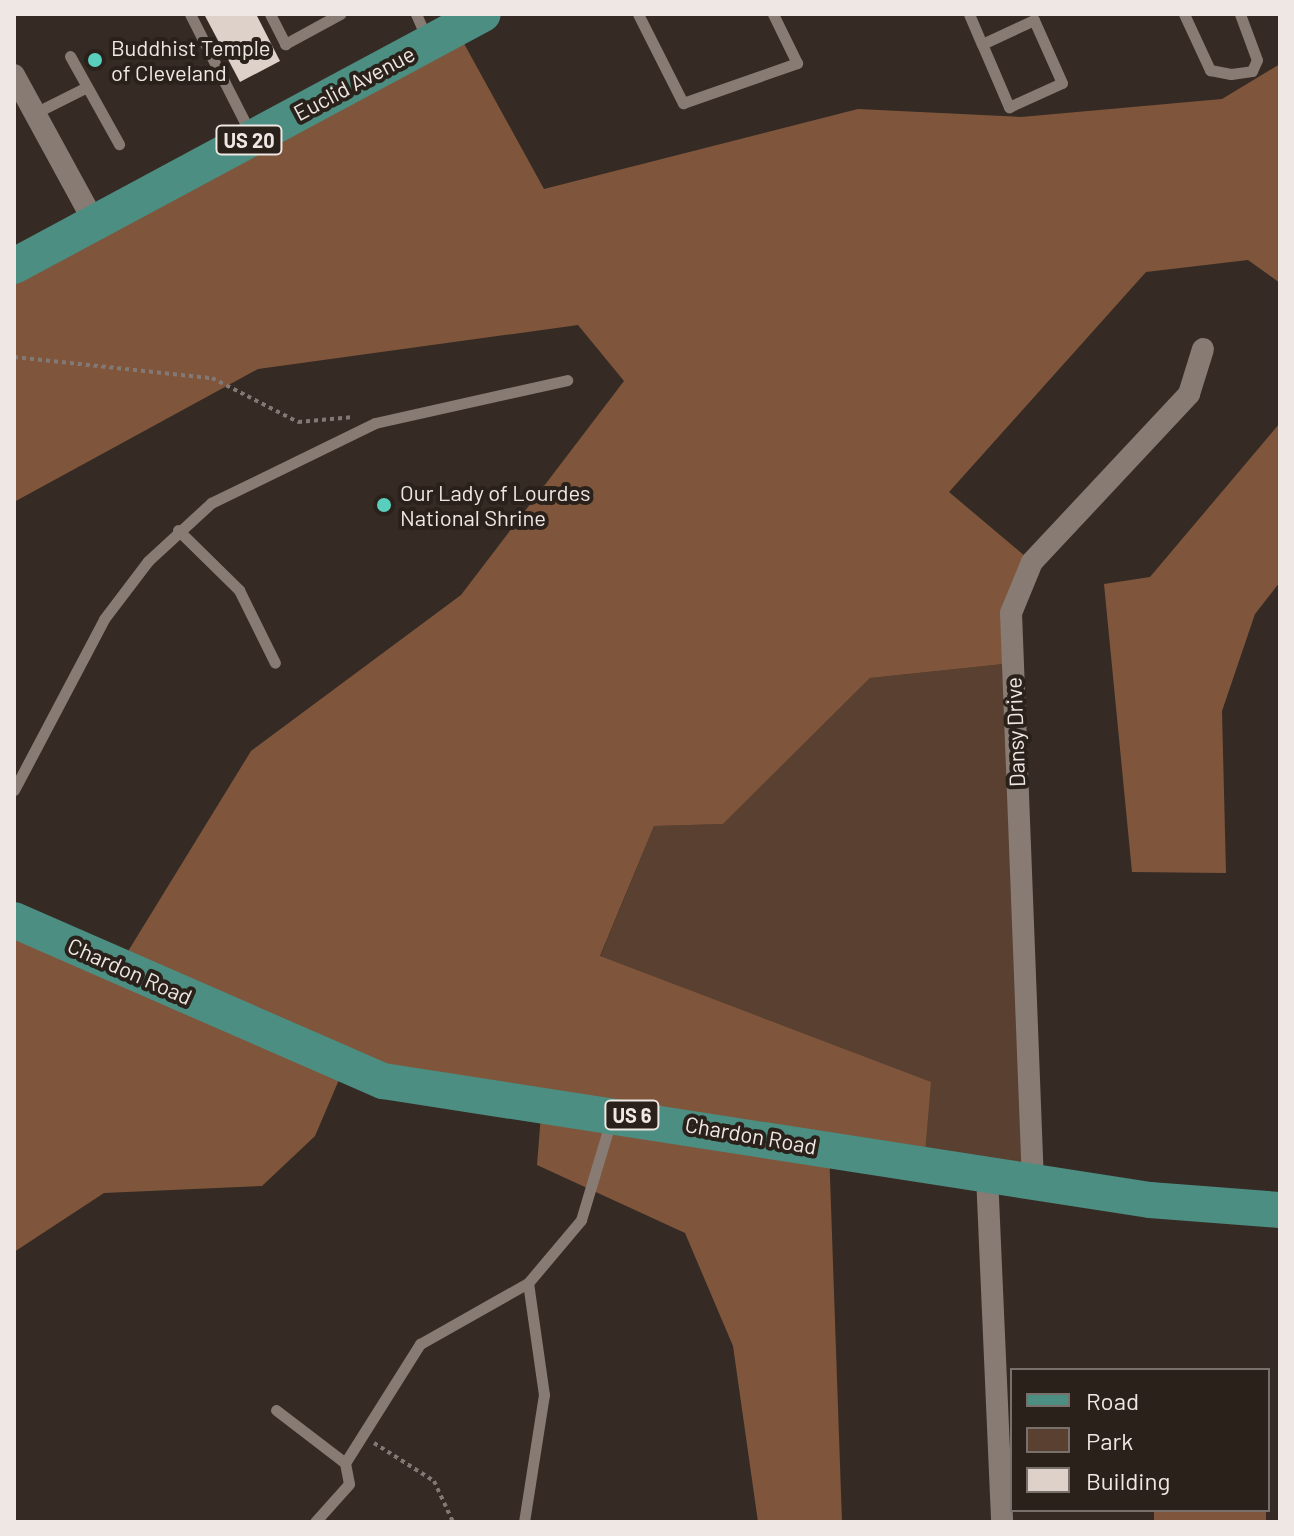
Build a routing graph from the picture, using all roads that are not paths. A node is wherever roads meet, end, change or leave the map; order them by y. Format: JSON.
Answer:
{"nodes":[{"id":1,"x":190,"y":14,"type":"edge"},
{"id":2,"x":270,"y":14,"type":"edge"},
{"id":3,"x":340,"y":14,"type":"edge"},
{"id":4,"x":483,"y":14,"type":"edge"},
{"id":5,"x":638,"y":14,"type":"edge"},
{"id":6,"x":773,"y":14,"type":"edge"},
{"id":7,"x":969,"y":14,"type":"edge"},
{"id":8,"x":1184,"y":14,"type":"edge"},
{"id":9,"x":1240,"y":14,"type":"edge"},
{"id":10,"x":422,"y":29,"type":"edge"},
{"id":11,"x":982,"y":44,"type":"junction"},
{"id":12,"x":70,"y":56,"type":"dead end"},
{"id":13,"x":14,"y":75,"type":"edge"},
{"id":14,"x":87,"y":87,"type":"junction"},
{"id":15,"x":35,"y":113,"type":"junction"},
{"id":16,"x":253,"y":138,"type":"junction"},
{"id":17,"x":119,"y":144,"type":"dead end"},
{"id":18,"x":94,"y":222,"type":"junction"},
{"id":19,"x":14,"y":266,"type":"edge"},
{"id":20,"x":1203,"y":349,"type":"dead end"},
{"id":21,"x":567,"y":380,"type":"dead end"},
{"id":22,"x":178,"y":530,"type":"junction"},
{"id":23,"x":275,"y":663,"type":"dead end"},
{"id":24,"x":14,"y":790,"type":"edge"},
{"id":25,"x":14,"y":920,"type":"edge"},
{"id":26,"x":613,"y":1112,"type":"junction"},
{"id":27,"x":987,"y":1175,"type":"junction"},
{"id":28,"x":1033,"y":1183,"type":"junction"},
{"id":29,"x":1280,"y":1210,"type":"edge"},
{"id":30,"x":528,"y":1283,"type":"junction"},
{"id":31,"x":276,"y":1410,"type":"dead end"},
{"id":32,"x":345,"y":1463,"type":"junction"},
{"id":33,"x":315,"y":1522,"type":"edge"},
{"id":34,"x":524,"y":1522,"type":"edge"},
{"id":35,"x":1002,"y":1522,"type":"edge"}],
"edges":[{"from":1,"to":16,"type":"lane"},
{"from":2,"to":3,"type":"lane"},
{"from":4,"to":10,"type":"main road","name":"Euclid Avenue","number":"US 20"},
{"from":5,"to":6,"type":"lane"},
{"from":7,"to":11,"type":"lane"},
{"from":8,"to":9,"type":"lane"},
{"from":10,"to":16,"type":"main road","name":"Euclid Avenue","number":"US 20"},
{"from":11,"to":11,"type":"lane"},
{"from":12,"to":14,"type":"lane"},
{"from":13,"to":15,"type":"street"},
{"from":14,"to":15,"type":"lane"},
{"from":14,"to":17,"type":"lane"},
{"from":15,"to":18,"type":"street"},
{"from":16,"to":18,"type":"main road","name":"Euclid Avenue","number":"US 20"},
{"from":18,"to":19,"type":"main road","name":"Euclid Avenue","number":"US 20"},
{"from":20,"to":28,"type":"street","name":"Dansy Drive"},
{"from":21,"to":22,"type":"lane"},
{"from":22,"to":23,"type":"lane"},
{"from":22,"to":24,"type":"lane"},
{"from":25,"to":26,"type":"main road","name":"Chardon Road","number":"US 6"},
{"from":26,"to":27,"type":"main road","name":"Chardon Road","number":"US 6"},
{"from":26,"to":30,"type":"lane"},
{"from":27,"to":28,"type":"main road","name":"Chardon Road","number":"US 6"},
{"from":27,"to":35,"type":"street"},
{"from":28,"to":29,"type":"main road","name":"Chardon Road","number":"US 6"},
{"from":30,"to":32,"type":"lane"},
{"from":30,"to":34,"type":"lane"},
{"from":31,"to":32,"type":"lane"},
{"from":32,"to":33,"type":"lane"}]}
